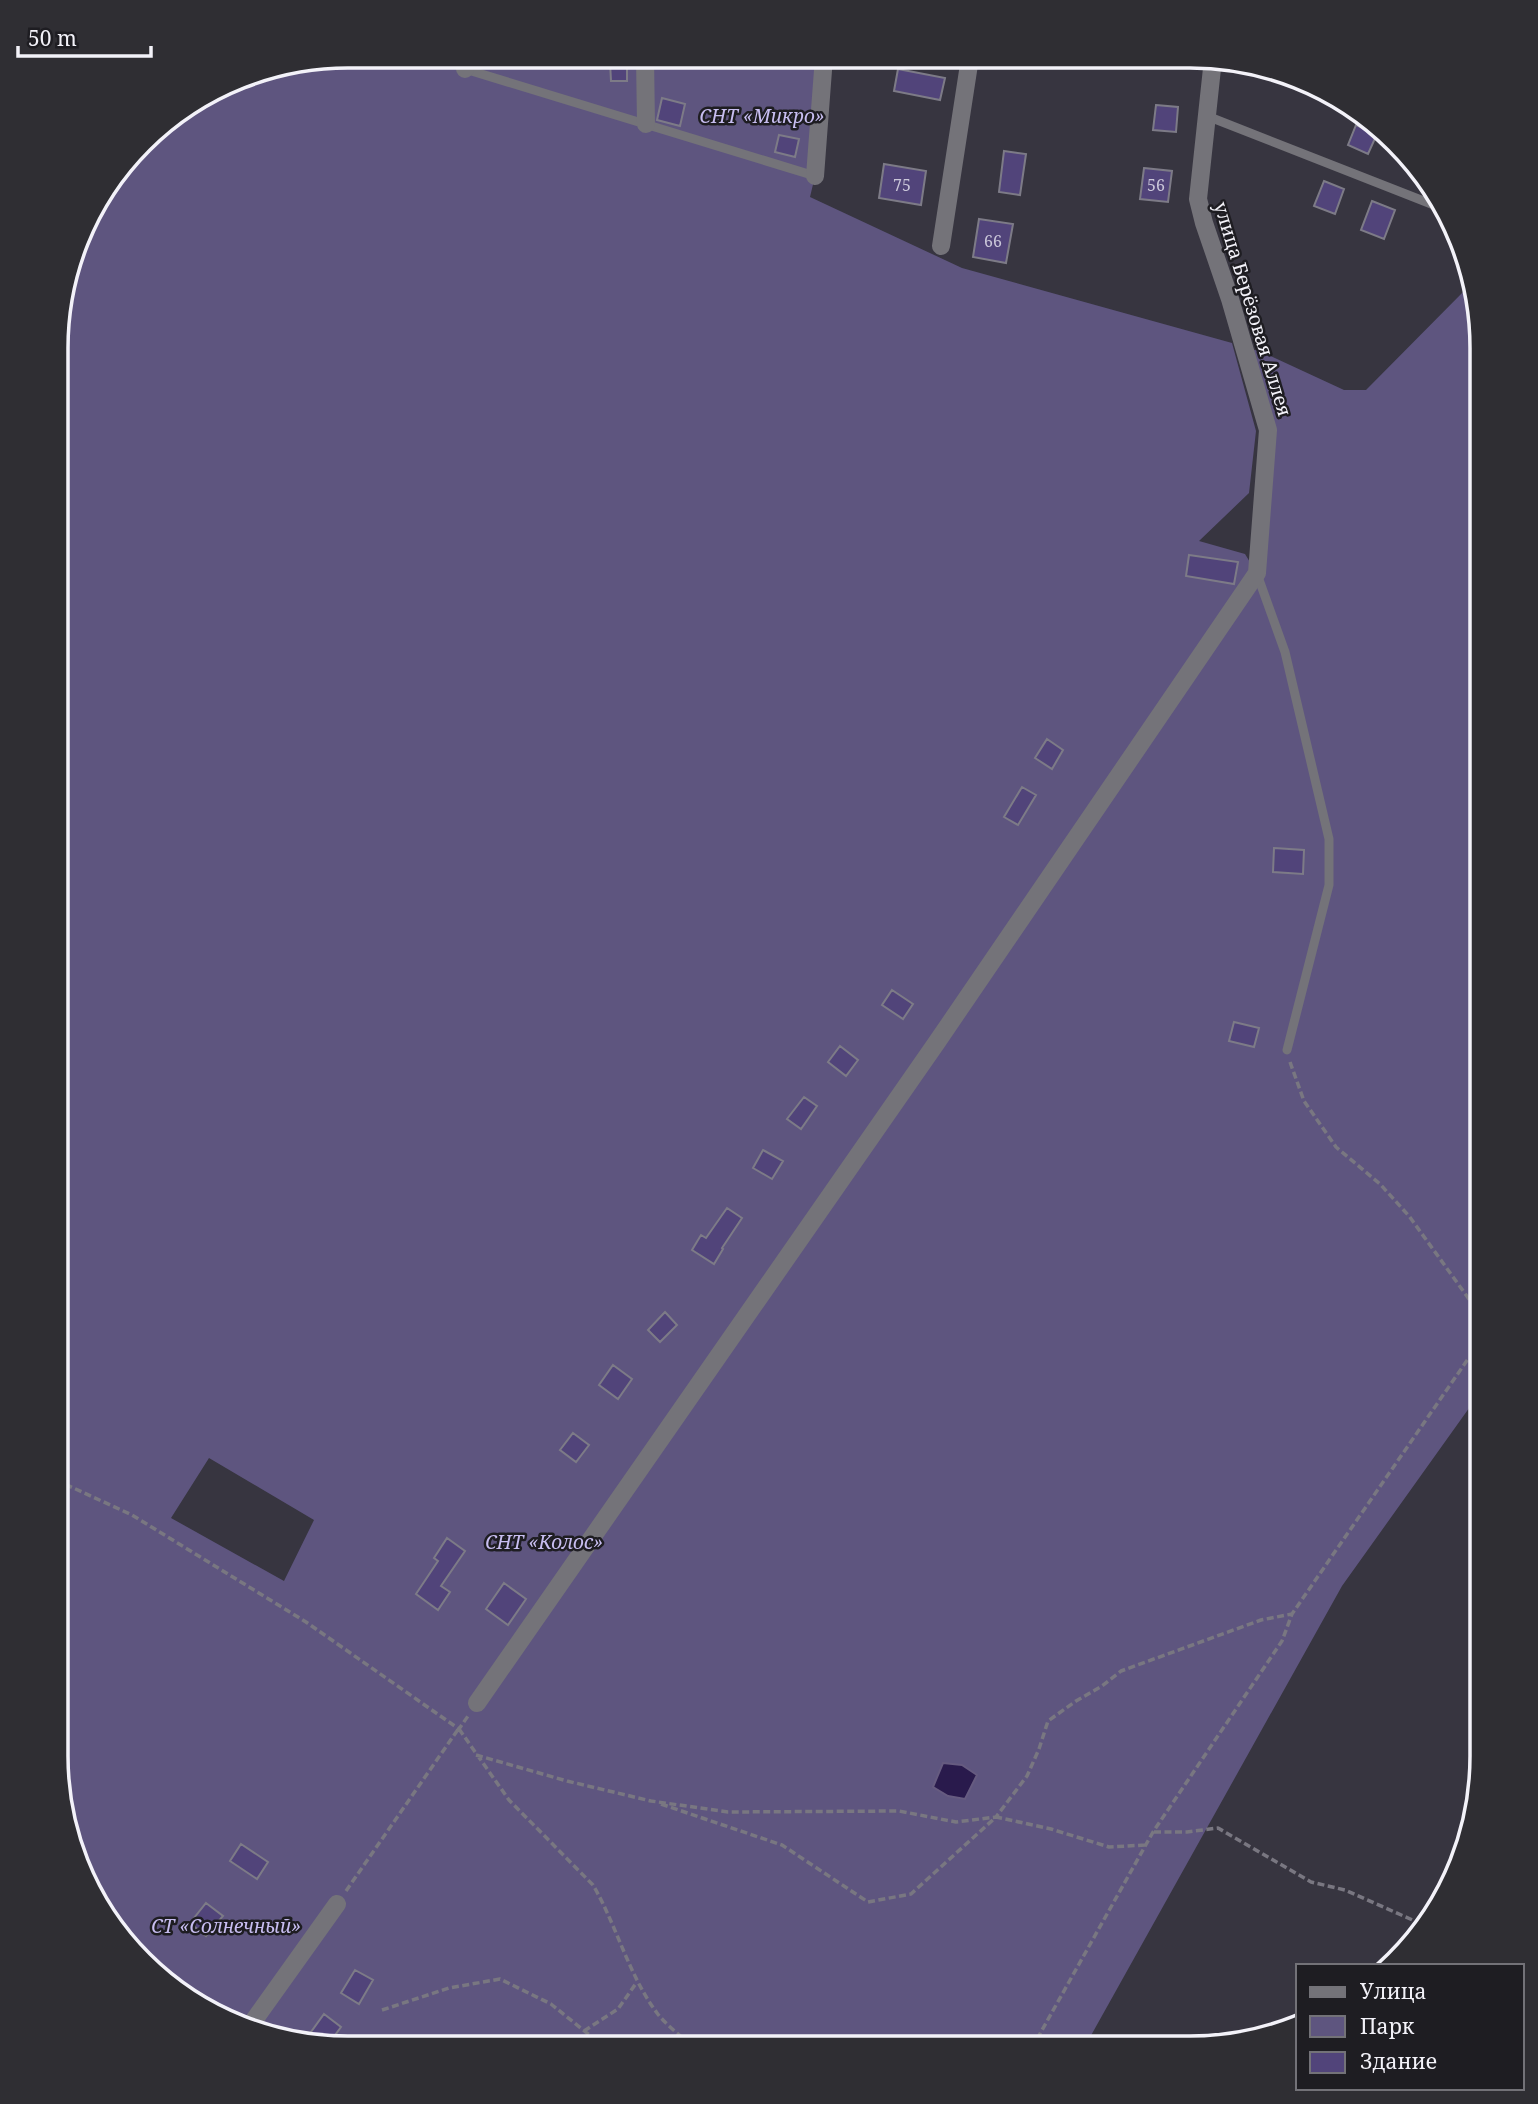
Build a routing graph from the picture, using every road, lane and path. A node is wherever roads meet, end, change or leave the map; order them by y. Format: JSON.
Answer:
{"nodes":[{"id":1,"x":480,"y":68,"type":"edge"},
{"id":2,"x":645,"y":68,"type":"edge"},
{"id":3,"x":823,"y":68,"type":"edge"},
{"id":4,"x":968,"y":68,"type":"edge"},
{"id":5,"x":1212,"y":69,"type":"edge"},
{"id":6,"x":1207,"y":116,"type":"junction"},
{"id":7,"x":646,"y":124,"type":"junction"},
{"id":8,"x":815,"y":176,"type":"joint"},
{"id":9,"x":1429,"y":203,"type":"edge"},
{"id":10,"x":941,"y":246,"type":"dead end"},
{"id":11,"x":1257,"y":573,"type":"junction"},
{"id":12,"x":1287,"y":1050,"type":"joint"},
{"id":13,"x":1470,"y":1300,"type":"edge"},
{"id":14,"x":1470,"y":1358,"type":"edge"},
{"id":15,"x":68,"y":1485,"type":"edge"},
{"id":16,"x":1292,"y":1614,"type":"junction"},
{"id":17,"x":474,"y":1707,"type":"joint"},
{"id":18,"x":459,"y":1729,"type":"junction"},
{"id":19,"x":476,"y":1755,"type":"junction"},
{"id":20,"x":652,"y":1801,"type":"junction"},
{"id":21,"x":996,"y":1817,"type":"junction"},
{"id":22,"x":1153,"y":1832,"type":"junction"},
{"id":23,"x":1146,"y":1845,"type":"junction"},
{"id":24,"x":337,"y":1904,"type":"joint"},
{"id":25,"x":1415,"y":1921,"type":"edge"},
{"id":26,"x":637,"y":1982,"type":"junction"},
{"id":27,"x":382,"y":2010,"type":"dead end"},
{"id":28,"x":254,"y":2020,"type":"edge"},
{"id":29,"x":584,"y":2031,"type":"junction"},
{"id":30,"x":590,"y":2036,"type":"edge"},
{"id":31,"x":681,"y":2036,"type":"edge"},
{"id":32,"x":1039,"y":2036,"type":"edge"}],
"edges":[{"from":1,"to":7,"type":"lane"},
{"from":2,"to":7,"type":"street"},
{"from":3,"to":8,"type":"street"},
{"from":4,"to":10,"type":"street"},
{"from":5,"to":6,"type":"street","name":"улица Берёзовая Аллея"},
{"from":6,"to":9,"type":"lane"},
{"from":6,"to":11,"type":"street","name":"улица Берёзовая Аллея"},
{"from":7,"to":8,"type":"lane"},
{"from":11,"to":12,"type":"lane"},
{"from":11,"to":17,"type":"street"},
{"from":12,"to":13,"type":"path"},
{"from":14,"to":16,"type":"path"},
{"from":15,"to":18,"type":"path"},
{"from":16,"to":21,"type":"path"},
{"from":16,"to":22,"type":"path"},
{"from":17,"to":18,"type":"path"},
{"from":18,"to":19,"type":"path"},
{"from":18,"to":24,"type":"path"},
{"from":19,"to":20,"type":"path"},
{"from":19,"to":26,"type":"path"},
{"from":20,"to":21,"type":"path"},
{"from":20,"to":21,"type":"path"},
{"from":21,"to":23,"type":"path"},
{"from":22,"to":23,"type":"path"},
{"from":22,"to":25,"type":"path"},
{"from":23,"to":32,"type":"path"},
{"from":24,"to":28,"type":"street"},
{"from":26,"to":29,"type":"path"},
{"from":26,"to":31,"type":"path"},
{"from":27,"to":29,"type":"path"},
{"from":29,"to":30,"type":"path"}]}
